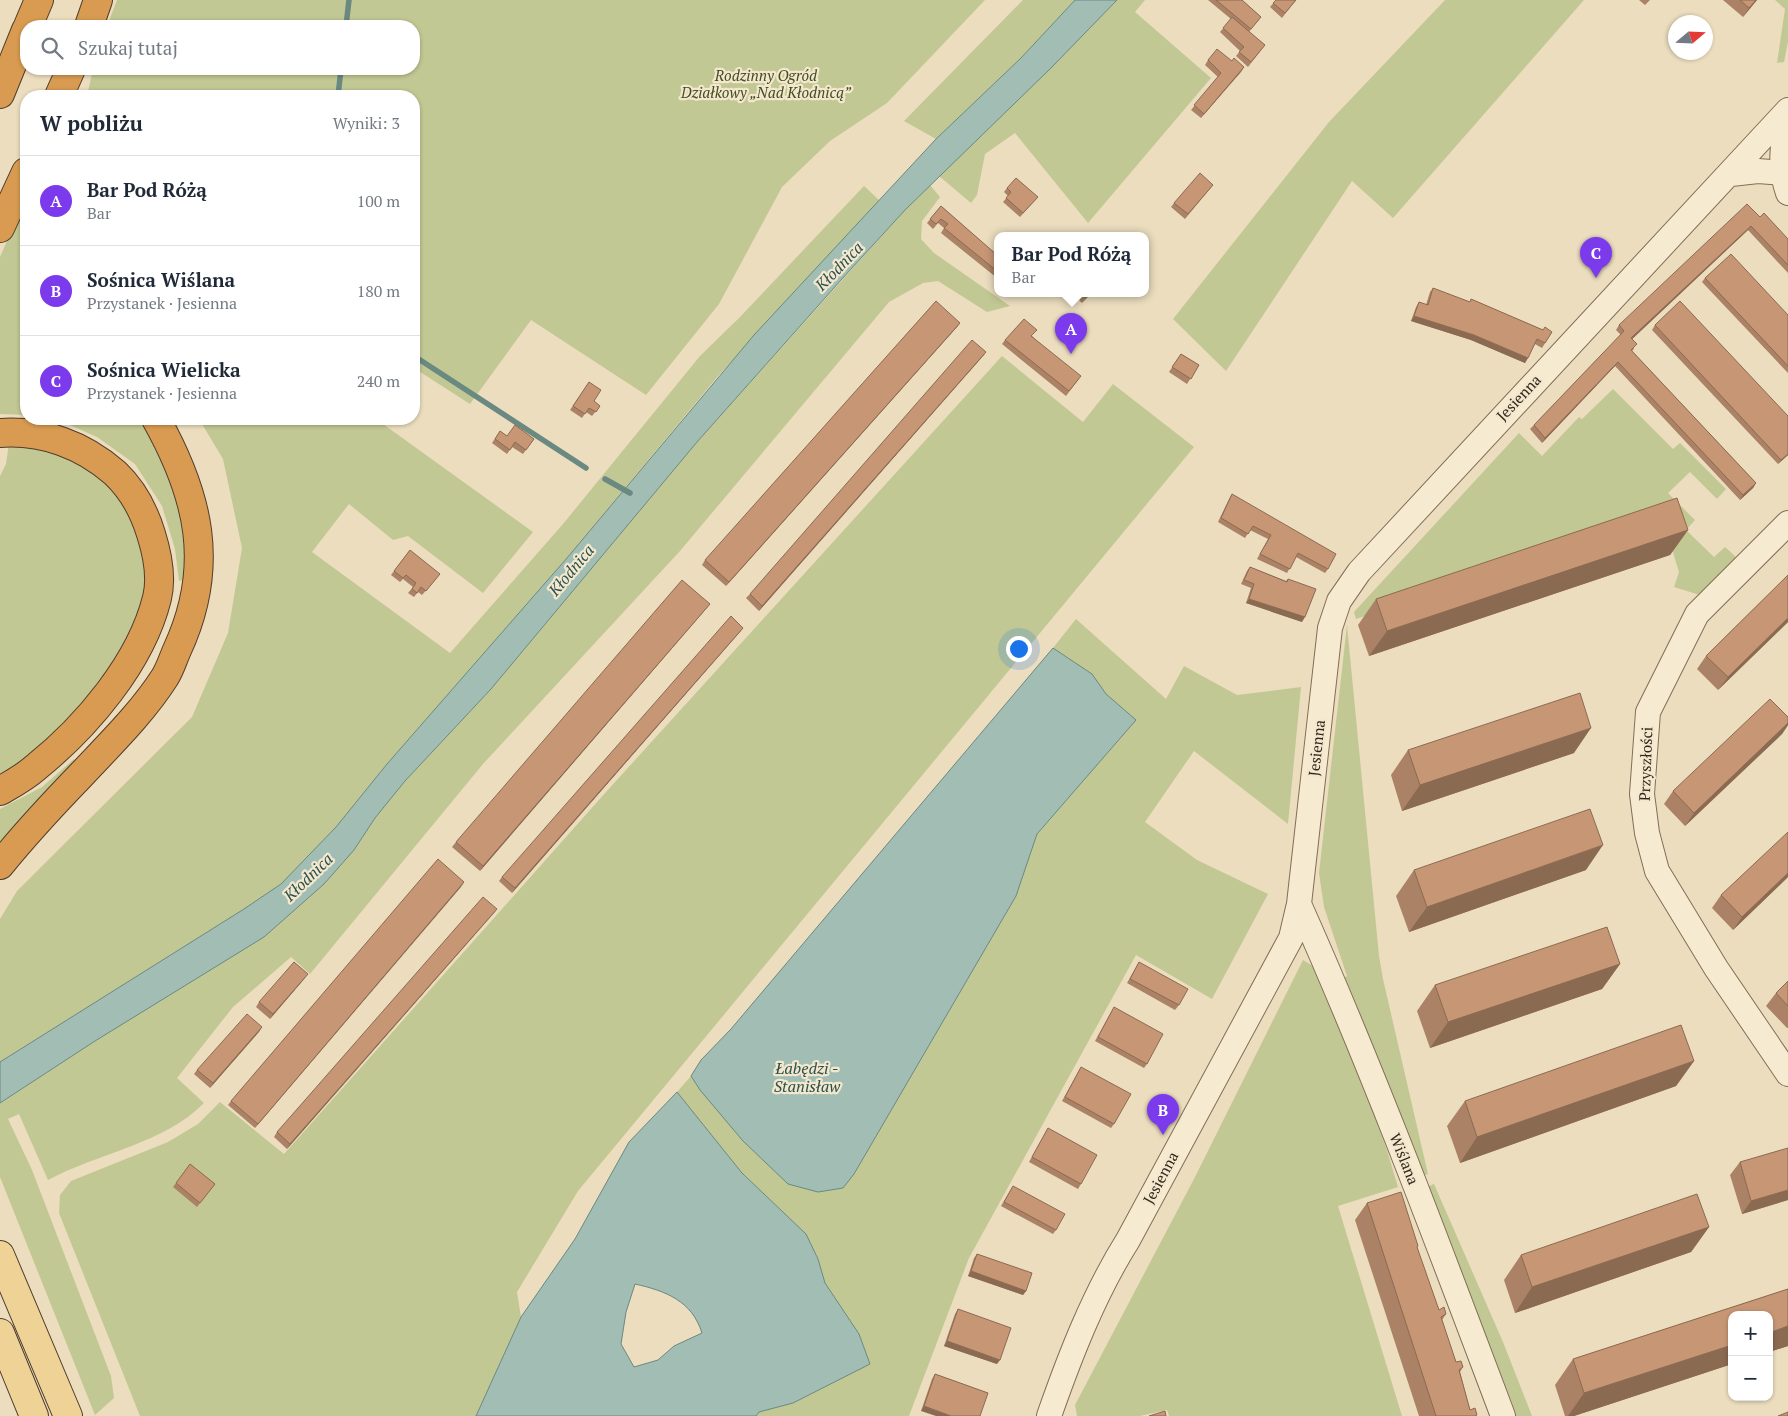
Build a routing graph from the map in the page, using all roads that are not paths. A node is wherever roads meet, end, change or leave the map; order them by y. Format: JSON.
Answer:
{"nodes":[{"id":1,"x":39,"y":0,"type":"edge"},
{"id":2,"x":98,"y":0,"type":"edge"},
{"id":3,"x":31,"y":20,"type":"edge"},
{"id":4,"x":91,"y":20,"type":"edge"},
{"id":5,"x":20,"y":45,"type":"edge"},
{"id":6,"x":68,"y":75,"type":"edge"},
{"id":7,"x":77,"y":75,"type":"edge"},
{"id":8,"x":62,"y":90,"type":"edge"},
{"id":9,"x":73,"y":90,"type":"edge"},
{"id":10,"x":0,"y":94,"type":"edge"},
{"id":11,"x":1788,"y":110,"type":"edge"},
{"id":12,"x":1788,"y":118,"type":"edge"},
{"id":13,"x":1731,"y":174,"type":"junction"},
{"id":14,"x":1785,"y":183,"type":"edge"},
{"id":15,"x":20,"y":185,"type":"edge"},
{"id":16,"x":0,"y":228,"type":"edge"},
{"id":17,"x":159,"y":425,"type":"edge"},
{"id":18,"x":0,"y":433,"type":"edge"},
{"id":19,"x":1788,"y":523,"type":"edge"},
{"id":20,"x":0,"y":791,"type":"edge"},
{"id":21,"x":0,"y":865,"type":"edge"},
{"id":22,"x":1300,"y":904,"type":"junction"},
{"id":23,"x":1787,"y":1069,"type":"edge"},
{"id":24,"x":0,"y":1255,"type":"edge"},
{"id":25,"x":0,"y":1333,"type":"edge"},
{"id":26,"x":34,"y":1416,"type":"edge"},
{"id":27,"x":68,"y":1416,"type":"edge"},
{"id":28,"x":1048,"y":1416,"type":"edge"},
{"id":29,"x":1503,"y":1416,"type":"edge"}],
"edges":[{"from":1,"to":3,"type":"highway"},
{"from":2,"to":4,"type":"highway"},
{"from":5,"to":10,"type":"highway"},
{"from":6,"to":8,"type":"highway"},
{"from":7,"to":9,"type":"highway"},
{"from":11,"to":13,"type":"street","name":"Jesienna"},
{"from":12,"to":14,"type":"street"},
{"from":13,"to":14,"type":"street"},
{"from":13,"to":22,"type":"street","name":"Jesienna"},
{"from":15,"to":16,"type":"highway"},
{"from":17,"to":21,"type":"highway"},
{"from":18,"to":20,"type":"highway"},
{"from":19,"to":23,"type":"street","name":"Przyszłości"},
{"from":22,"to":28,"type":"street","name":"Jesienna"},
{"from":22,"to":29,"type":"street","name":"Wiślana"},
{"from":24,"to":27,"type":"main road"},
{"from":25,"to":26,"type":"main road"}]}
